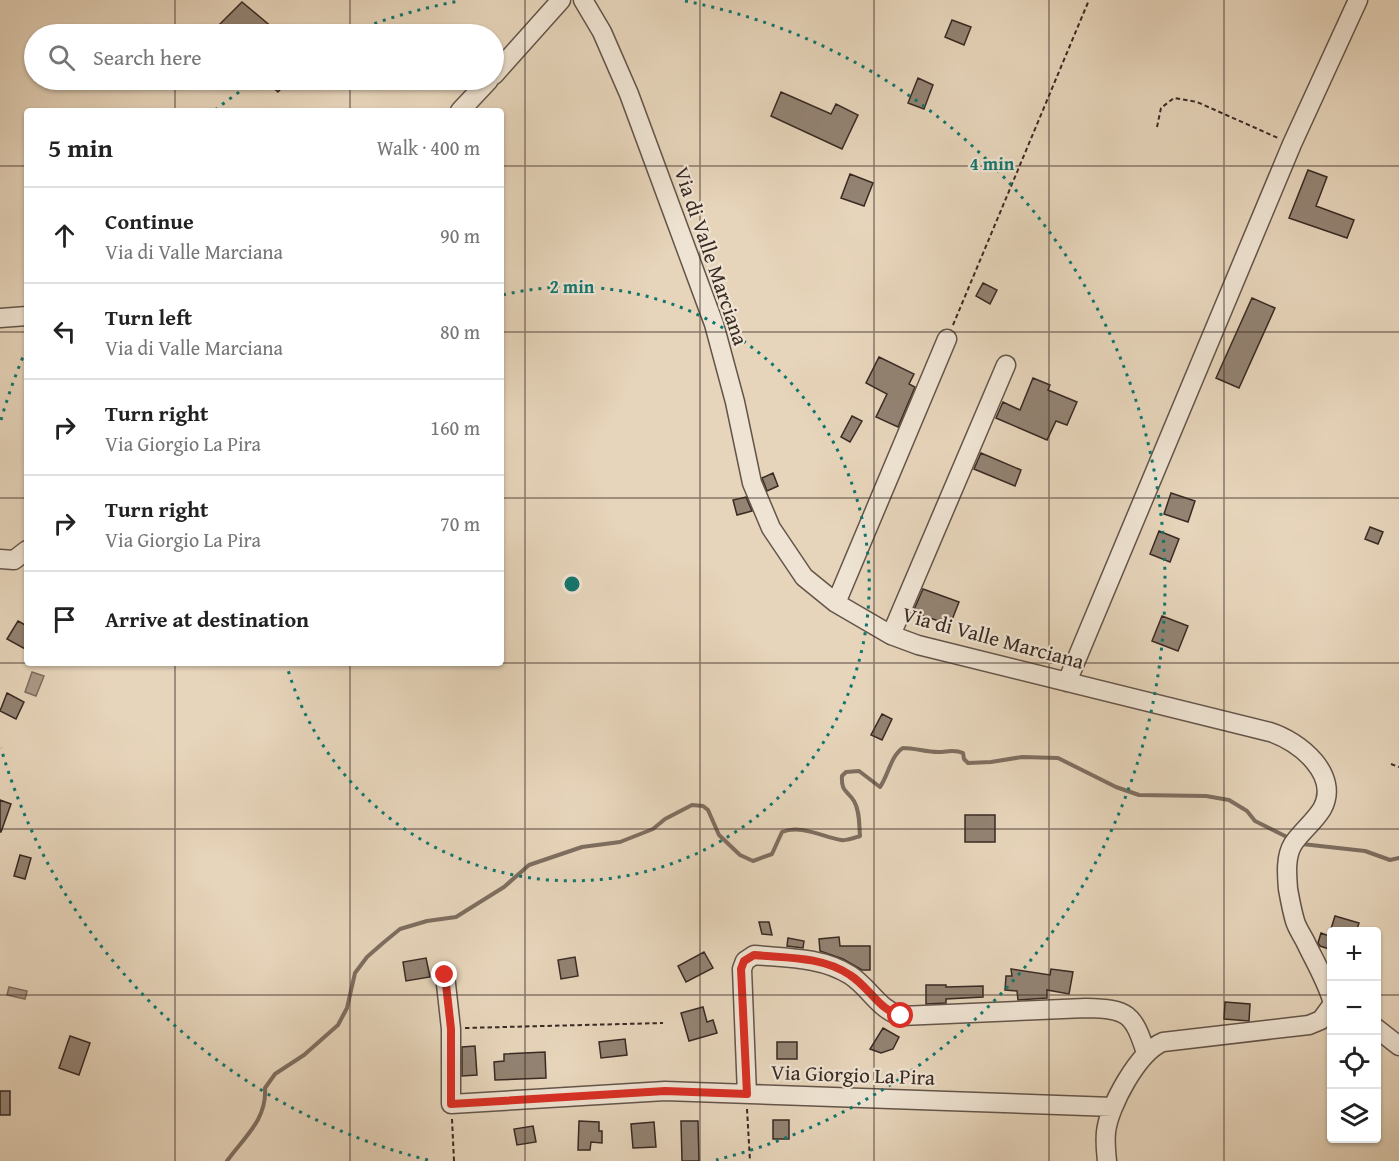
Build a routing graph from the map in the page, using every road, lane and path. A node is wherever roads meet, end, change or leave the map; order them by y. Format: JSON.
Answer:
{"nodes":[{"id":1,"x":561,"y":0,"type":"edge"},
{"id":2,"x":583,"y":0,"type":"edge"},
{"id":3,"x":1089,"y":0,"type":"edge"},
{"id":4,"x":1358,"y":0,"type":"edge"},
{"id":5,"x":504,"y":64,"type":"edge"},
{"id":6,"x":480,"y":90,"type":"edge"},
{"id":7,"x":463,"y":108,"type":"edge"},
{"id":8,"x":1157,"y":127,"type":"dead end"},
{"id":9,"x":1292,"y":144,"type":"junction"},
{"id":10,"x":24,"y":316,"type":"edge"},
{"id":11,"x":0,"y":318,"type":"edge"},
{"id":12,"x":947,"y":339,"type":"joint"},
{"id":13,"x":1006,"y":366,"type":"dead end"},
{"id":14,"x":24,"y":552,"type":"edge"},
{"id":15,"x":0,"y":559,"type":"edge"},
{"id":16,"x":836,"y":603,"type":"junction"},
{"id":17,"x":891,"y":635,"type":"junction"},
{"id":18,"x":1067,"y":682,"type":"junction"},
{"id":19,"x":1390,"y":764,"type":"dead end"},
{"id":20,"x":1399,"y":767,"type":"edge"},
{"id":21,"x":445,"y":975,"type":"dead end"},
{"id":22,"x":1327,"y":989,"type":"edge"},
{"id":23,"x":1327,"y":1012,"type":"edge"},
{"id":24,"x":663,"y":1023,"type":"dead end"},
{"id":25,"x":451,"y":1029,"type":"junction"},
{"id":26,"x":1381,"y":1031,"type":"edge"},
{"id":27,"x":1399,"y":1046,"type":"edge"},
{"id":28,"x":1146,"y":1053,"type":"junction"},
{"id":29,"x":747,"y":1094,"type":"junction"},
{"id":30,"x":451,"y":1104,"type":"junction"},
{"id":31,"x":1113,"y":1107,"type":"junction"},
{"id":32,"x":454,"y":1161,"type":"edge"},
{"id":33,"x":750,"y":1161,"type":"edge"},
{"id":34,"x":1107,"y":1161,"type":"edge"}],
"edges":[{"from":1,"to":5,"type":"street"},
{"from":2,"to":16,"type":"street","name":"Via di Valle Marciana"},
{"from":3,"to":12,"type":"path"},
{"from":4,"to":9,"type":"street"},
{"from":6,"to":7,"type":"street"},
{"from":8,"to":9,"type":"path"},
{"from":9,"to":18,"type":"street"},
{"from":10,"to":11,"type":"street"},
{"from":12,"to":16,"type":"street"},
{"from":13,"to":17,"type":"street"},
{"from":14,"to":15,"type":"street"},
{"from":16,"to":17,"type":"street","name":"Via di Valle Marciana"},
{"from":17,"to":18,"type":"street","name":"Via di Valle Marciana"},
{"from":18,"to":22,"type":"street","name":"Via di Valle Marciana"},
{"from":19,"to":20,"type":"path"},
{"from":21,"to":25,"type":"street"},
{"from":23,"to":28,"type":"street"},
{"from":24,"to":25,"type":"path"},
{"from":25,"to":30,"type":"street"},
{"from":26,"to":27,"type":"street"},
{"from":28,"to":29,"type":"street"},
{"from":28,"to":31,"type":"street"},
{"from":29,"to":30,"type":"street","name":"Via Giorgio La Pira"},
{"from":29,"to":31,"type":"street","name":"Via Giorgio La Pira"},
{"from":29,"to":33,"type":"path"},
{"from":30,"to":32,"type":"path"},
{"from":31,"to":34,"type":"street"}]}
